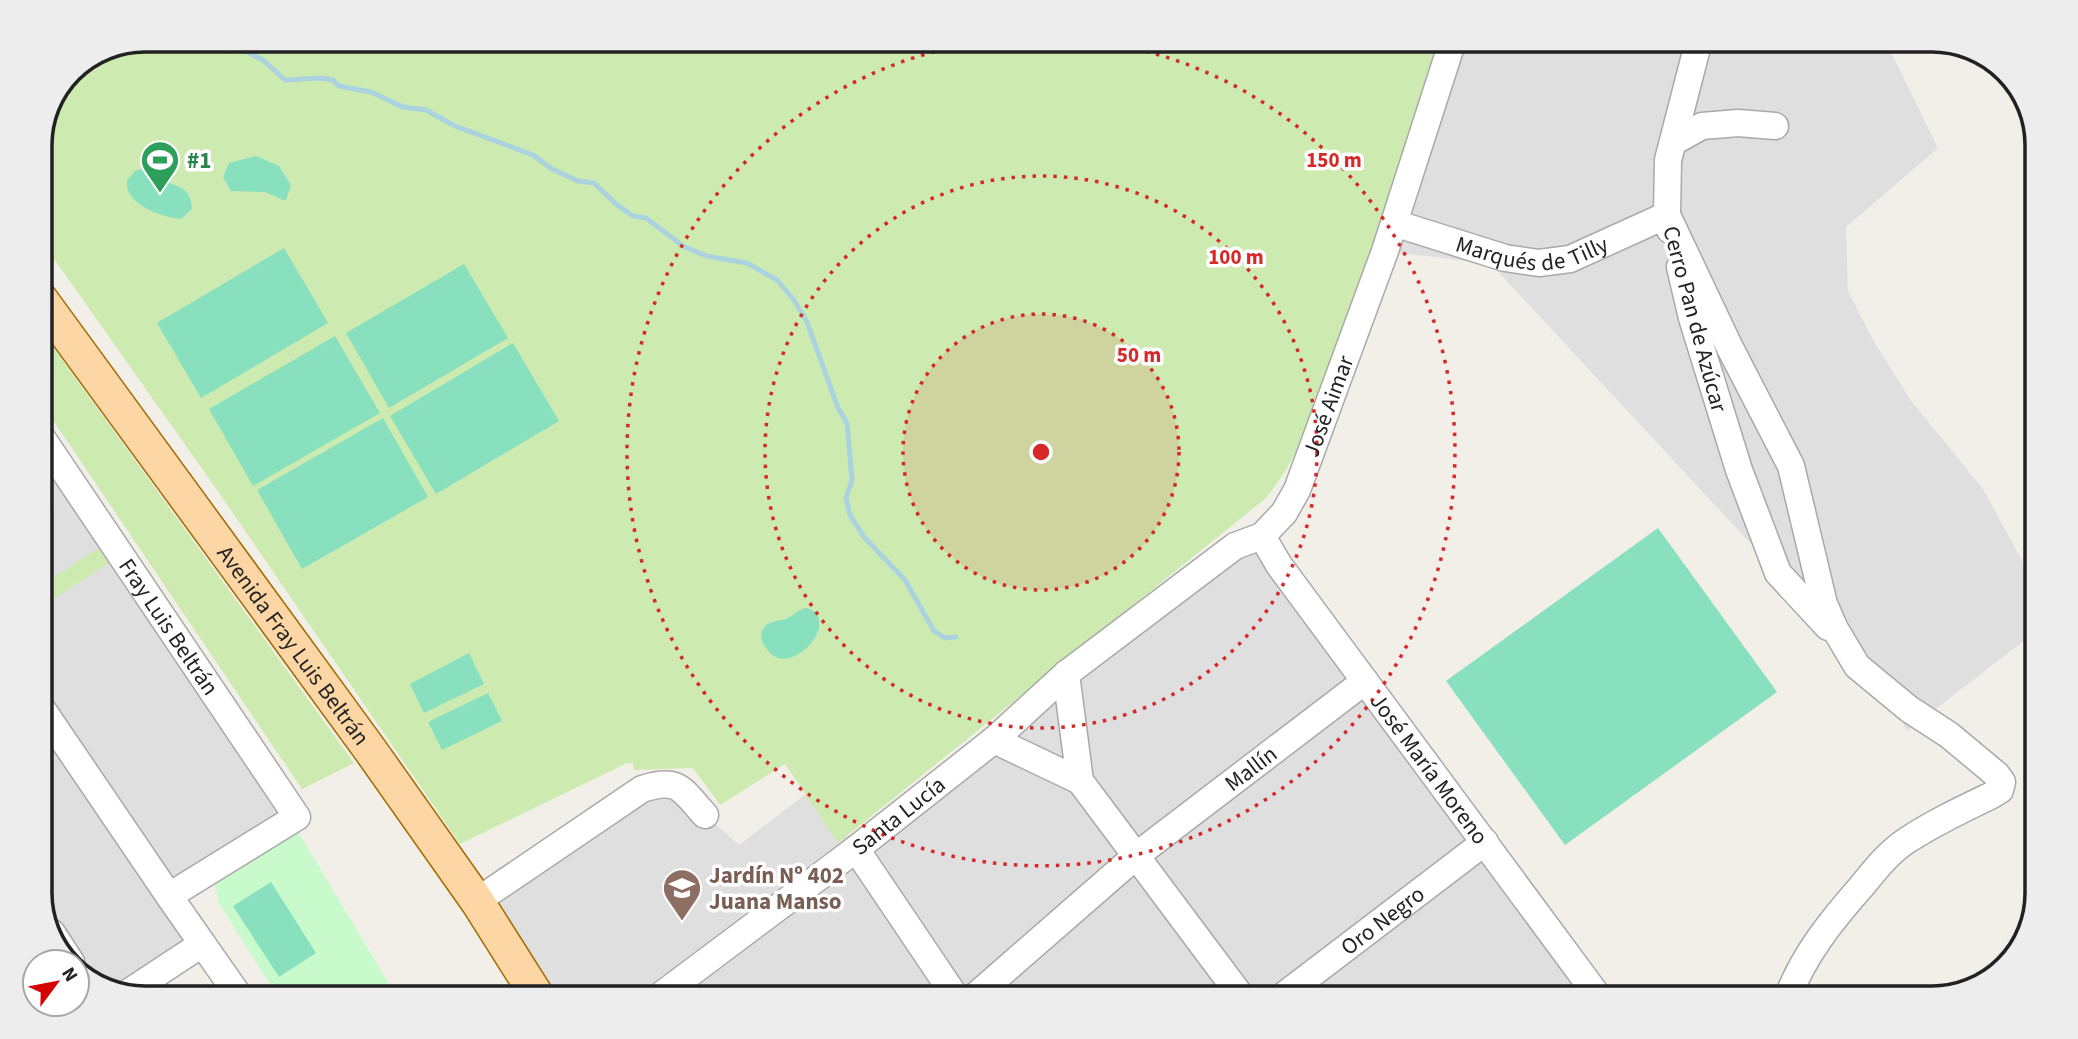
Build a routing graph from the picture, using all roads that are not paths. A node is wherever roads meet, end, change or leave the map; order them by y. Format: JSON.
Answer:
{"nodes":[{"id":1,"x":1449,"y":52,"type":"edge"},
{"id":2,"x":1696,"y":52,"type":"edge"},
{"id":3,"x":1775,"y":126,"type":"dead end"},
{"id":4,"x":1675,"y":141,"type":"junction"},
{"id":5,"x":1667,"y":215,"type":"junction"},
{"id":6,"x":1394,"y":223,"type":"junction"},
{"id":7,"x":53,"y":316,"type":"edge"},
{"id":8,"x":53,"y":454,"type":"edge"},
{"id":9,"x":1262,"y":536,"type":"junction"},
{"id":10,"x":1844,"y":644,"type":"junction"},
{"id":11,"x":1066,"y":674,"type":"junction"},
{"id":12,"x":1365,"y":681,"type":"junction"},
{"id":13,"x":53,"y":725,"type":"edge"},
{"id":14,"x":994,"y":740,"type":"junction"},
{"id":15,"x":1080,"y":780,"type":"junction"},
{"id":16,"x":705,"y":815,"type":"dead end"},
{"id":17,"x":1485,"y":842,"type":"junction"},
{"id":18,"x":856,"y":849,"type":"junction"},
{"id":19,"x":1137,"y":855,"type":"junction"},
{"id":20,"x":169,"y":896,"type":"junction"},
{"id":21,"x":477,"y":901,"type":"junction"},
{"id":22,"x":202,"y":944,"type":"junction"},
{"id":23,"x":139,"y":986,"type":"edge"},
{"id":24,"x":232,"y":986,"type":"edge"},
{"id":25,"x":531,"y":986,"type":"edge"},
{"id":26,"x":673,"y":986,"type":"edge"},
{"id":27,"x":948,"y":986,"type":"edge"},
{"id":28,"x":987,"y":986,"type":"edge"},
{"id":29,"x":1233,"y":986,"type":"edge"},
{"id":30,"x":1296,"y":986,"type":"edge"},
{"id":31,"x":1590,"y":986,"type":"edge"},
{"id":32,"x":1792,"y":986,"type":"edge"}],
"edges":[{"from":1,"to":6,"type":"street","name":"José Aimar"},
{"from":2,"to":4,"type":"street"},
{"from":3,"to":4,"type":"street"},
{"from":4,"to":5,"type":"street"},
{"from":5,"to":6,"type":"street","name":"Marqués de Tilly"},
{"from":5,"to":10,"type":"street","name":"Cerro Pan de Azúcar"},
{"from":5,"to":10,"type":"street","name":"Cerro Pan de Azúcar"},
{"from":6,"to":9,"type":"street","name":"José Aimar"},
{"from":7,"to":21,"type":"main road","name":"Avenida Fray Luis Beltrán"},
{"from":8,"to":20,"type":"street","name":"Fray Luis Beltrán"},
{"from":9,"to":11,"type":"street","name":"José Aimar"},
{"from":9,"to":12,"type":"street","name":"José María Moreno"},
{"from":10,"to":32,"type":"street","name":"Cerro Pan de Azúcar"},
{"from":11,"to":14,"type":"street","name":"Santa Lucía"},
{"from":11,"to":15,"type":"street"},
{"from":12,"to":17,"type":"street","name":"José María Moreno"},
{"from":12,"to":19,"type":"street","name":"Mallín"},
{"from":13,"to":20,"type":"street"},
{"from":14,"to":15,"type":"street"},
{"from":14,"to":18,"type":"street","name":"Santa Lucía"},
{"from":15,"to":19,"type":"street"},
{"from":16,"to":21,"type":"street"},
{"from":17,"to":30,"type":"street","name":"Oro Negro"},
{"from":17,"to":31,"type":"street","name":"José María Moreno"},
{"from":18,"to":26,"type":"street","name":"Santa Lucía"},
{"from":18,"to":27,"type":"street"},
{"from":19,"to":28,"type":"street","name":"Mallín"},
{"from":19,"to":29,"type":"street"},
{"from":20,"to":22,"type":"street"},
{"from":21,"to":25,"type":"main road","name":"Avenida Fray Luis Beltrán"},
{"from":22,"to":23,"type":"street"},
{"from":22,"to":24,"type":"street"}]}
